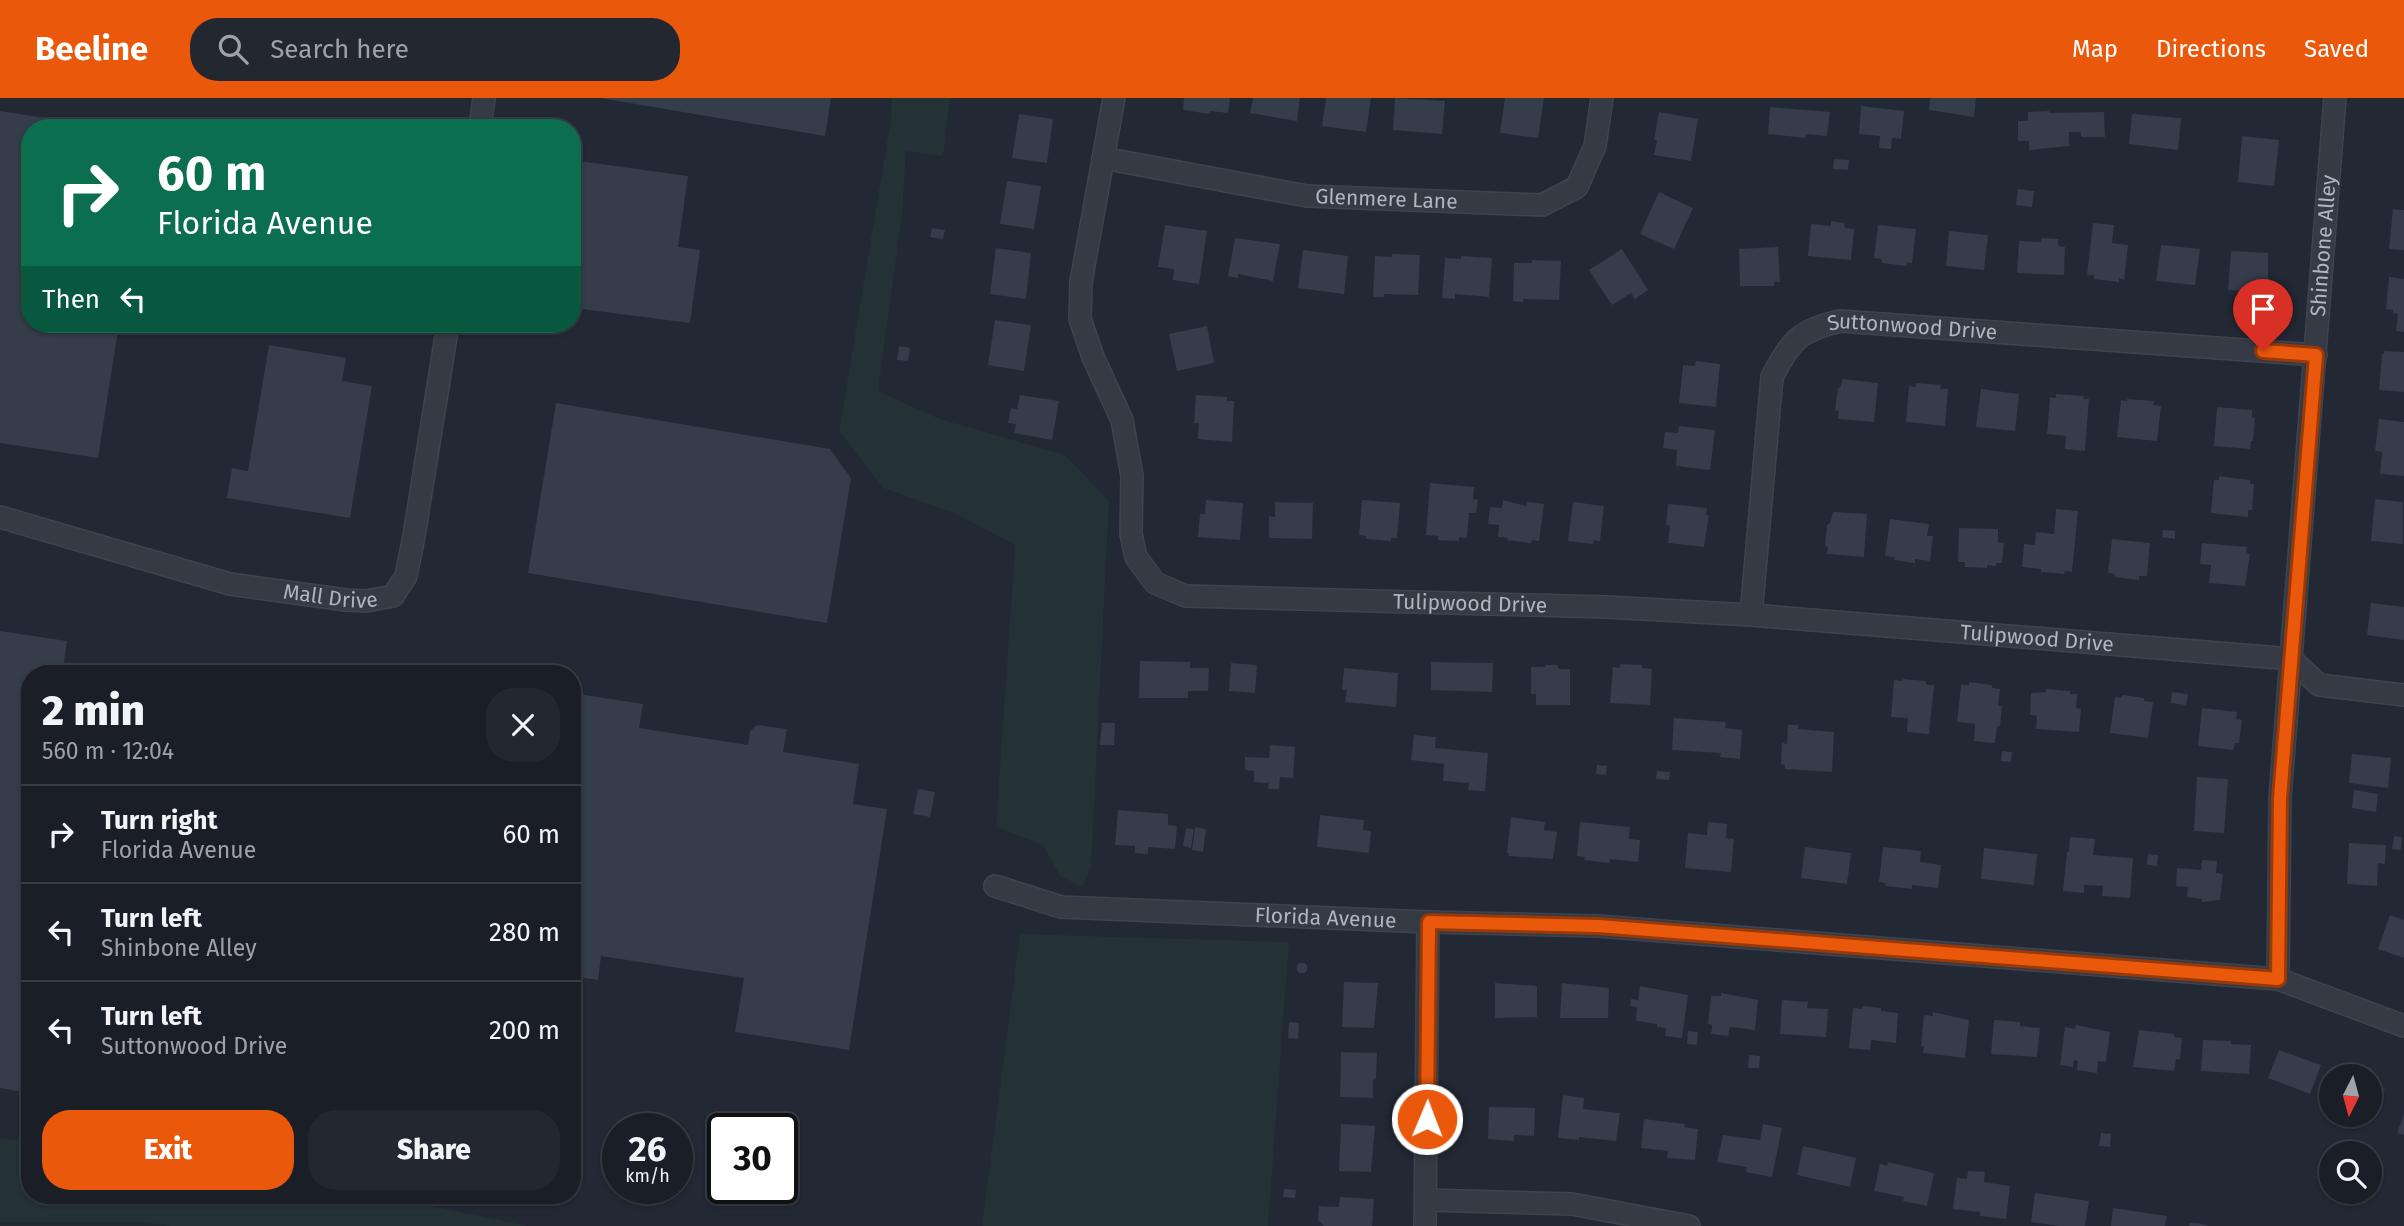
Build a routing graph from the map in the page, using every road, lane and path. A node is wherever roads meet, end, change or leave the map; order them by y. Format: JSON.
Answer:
{"nodes":[{"id":1,"x":484,"y":98,"type":"edge"},
{"id":2,"x":1114,"y":98,"type":"edge"},
{"id":3,"x":1602,"y":98,"type":"edge"},
{"id":4,"x":2336,"y":98,"type":"edge"},
{"id":5,"x":481,"y":119,"type":"edge"},
{"id":6,"x":1103,"y":158,"type":"junction"},
{"id":7,"x":447,"y":333,"type":"edge"},
{"id":8,"x":2316,"y":355,"type":"junction"},
{"id":9,"x":0,"y":517,"type":"edge"},
{"id":10,"x":1751,"y":615,"type":"junction"},
{"id":11,"x":2291,"y":659,"type":"junction"},
{"id":12,"x":2404,"y":695,"type":"edge"},
{"id":13,"x":995,"y":886,"type":"dead end"},
{"id":14,"x":1429,"y":922,"type":"junction"},
{"id":15,"x":2278,"y":979,"type":"junction"},
{"id":16,"x":2404,"y":1026,"type":"edge"},
{"id":17,"x":1426,"y":1200,"type":"junction"},
{"id":18,"x":1425,"y":1226,"type":"edge"},
{"id":19,"x":1689,"y":1226,"type":"edge"}],
"edges":[{"from":1,"to":5,"type":"street"},
{"from":2,"to":6,"type":"street","name":"Tulipwood Drive"},
{"from":3,"to":6,"type":"street","name":"Glenmere Lane"},
{"from":4,"to":8,"type":"street","name":"Shinbone Alley"},
{"from":6,"to":10,"type":"street","name":"Tulipwood Drive"},
{"from":7,"to":9,"type":"street","name":"Mall Drive"},
{"from":8,"to":10,"type":"street","name":"Suttonwood Drive"},
{"from":8,"to":11,"type":"street","name":"Shinbone Alley"},
{"from":10,"to":11,"type":"street","name":"Tulipwood Drive"},
{"from":11,"to":12,"type":"street"},
{"from":11,"to":15,"type":"street","name":"Shinbone Alley"},
{"from":13,"to":14,"type":"street","name":"Florida Avenue"},
{"from":14,"to":15,"type":"street","name":"Florida Avenue"},
{"from":14,"to":17,"type":"street"},
{"from":15,"to":16,"type":"street","name":"Florida Avenue"},
{"from":17,"to":18,"type":"street"},
{"from":17,"to":19,"type":"street"}]}
